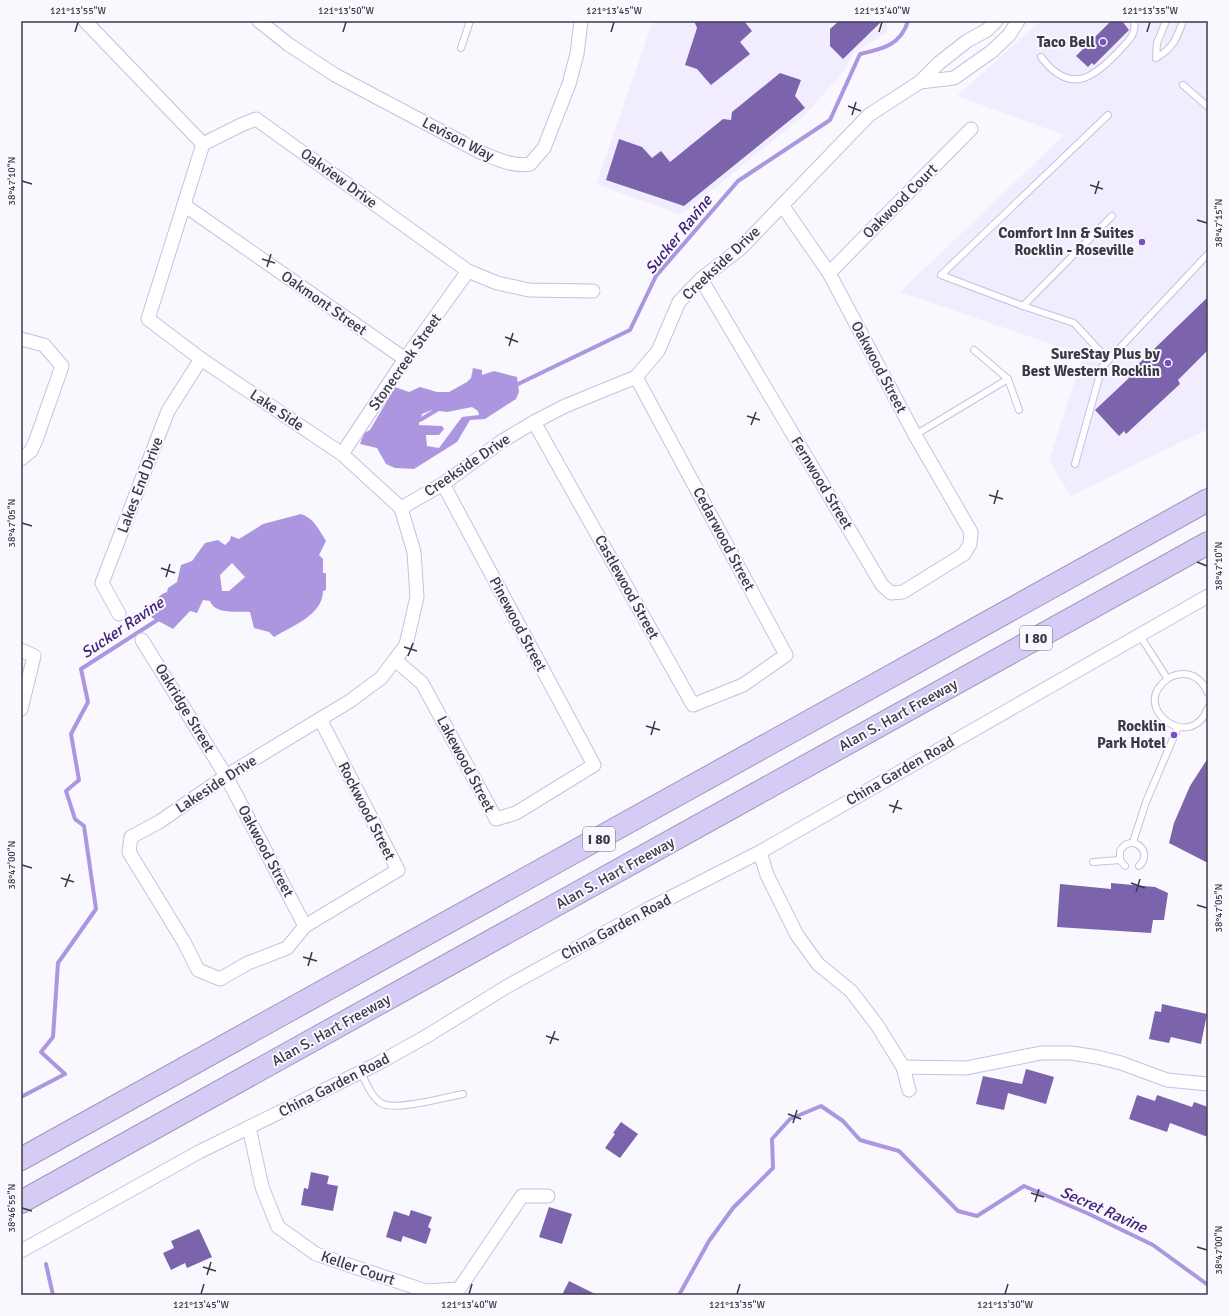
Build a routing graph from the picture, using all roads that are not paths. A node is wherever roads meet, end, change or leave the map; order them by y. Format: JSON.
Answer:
{"nodes":[{"id":1,"x":85,"y":21,"type":"edge"},
{"id":2,"x":259,"y":21,"type":"edge"},
{"id":3,"x":470,"y":21,"type":"edge"},
{"id":4,"x":581,"y":21,"type":"edge"},
{"id":5,"x":996,"y":21,"type":"edge"},
{"id":6,"x":1018,"y":21,"type":"edge"},
{"id":7,"x":1134,"y":21,"type":"edge"},
{"id":8,"x":1166,"y":21,"type":"edge"},
{"id":9,"x":1182,"y":21,"type":"edge"},
{"id":10,"x":461,"y":48,"type":"dead end"},
{"id":11,"x":1041,"y":58,"type":"dead end"},
{"id":12,"x":920,"y":82,"type":"junction"},
{"id":13,"x":1183,"y":85,"type":"dead end"},
{"id":14,"x":1208,"y":107,"type":"edge"},
{"id":15,"x":1108,"y":115,"type":"dead end"},
{"id":16,"x":971,"y":129,"type":"dead end"},
{"id":17,"x":204,"y":144,"type":"junction"},
{"id":18,"x":184,"y":205,"type":"junction"},
{"id":19,"x":782,"y":205,"type":"junction"},
{"id":20,"x":1112,"y":216,"type":"dead end"},
{"id":21,"x":1208,"y":254,"type":"edge"},
{"id":22,"x":468,"y":271,"type":"junction"},
{"id":23,"x":828,"y":273,"type":"junction"},
{"id":24,"x":701,"y":279,"type":"junction"},
{"id":25,"x":592,"y":292,"type":"dead end"},
{"id":26,"x":1023,"y":306,"type":"junction"},
{"id":27,"x":21,"y":339,"type":"edge"},
{"id":28,"x":974,"y":350,"type":"dead end"},
{"id":29,"x":201,"y":359,"type":"junction"},
{"id":30,"x":405,"y":359,"type":"junction"},
{"id":31,"x":1108,"y":360,"type":"junction"},
{"id":32,"x":636,"y":377,"type":"junction"},
{"id":33,"x":1008,"y":379,"type":"junction"},
{"id":34,"x":1019,"y":410,"type":"dead end"},
{"id":35,"x":534,"y":422,"type":"junction"},
{"id":36,"x":915,"y":435,"type":"junction"},
{"id":37,"x":342,"y":454,"type":"junction"},
{"id":38,"x":21,"y":459,"type":"edge"},
{"id":39,"x":1075,"y":464,"type":"dead end"},
{"id":40,"x":442,"y":484,"type":"junction"},
{"id":41,"x":1208,"y":490,"type":"edge"},
{"id":42,"x":1208,"y":500,"type":"edge"},
{"id":43,"x":401,"y":508,"type":"junction"},
{"id":44,"x":1176,"y":518,"type":"junction"},
{"id":45,"x":971,"y":532,"type":"joint"},
{"id":46,"x":1208,"y":543,"type":"edge"},
{"id":47,"x":1208,"y":596,"type":"edge"},
{"id":48,"x":119,"y":614,"type":"dead end"},
{"id":49,"x":1138,"y":634,"type":"junction"},
{"id":50,"x":142,"y":640,"type":"dead end"},
{"id":51,"x":21,"y":650,"type":"edge"},
{"id":52,"x":395,"y":660,"type":"junction"},
{"id":53,"x":1167,"y":678,"type":"junction"},
{"id":54,"x":743,"y":685,"type":"joint"},
{"id":55,"x":1208,"y":693,"type":"edge"},
{"id":56,"x":1208,"y":708,"type":"edge"},
{"id":57,"x":21,"y":709,"type":"edge"},
{"id":58,"x":320,"y":719,"type":"junction"},
{"id":59,"x":1178,"y":727,"type":"junction"},
{"id":60,"x":594,"y":765,"type":"joint"},
{"id":61,"x":226,"y":776,"type":"junction"},
{"id":62,"x":1133,"y":842,"type":"junction"},
{"id":63,"x":760,"y":852,"type":"junction"},
{"id":64,"x":1120,"y":860,"type":"junction"},
{"id":65,"x":1093,"y":862,"type":"dead end"},
{"id":66,"x":1125,"y":866,"type":"dead end"},
{"id":67,"x":1139,"y":866,"type":"dead end"},
{"id":68,"x":305,"y":926,"type":"junction"},
{"id":69,"x":903,"y":1067,"type":"junction"},
{"id":70,"x":361,"y":1072,"type":"junction"},
{"id":71,"x":1208,"y":1084,"type":"edge"},
{"id":72,"x":909,"y":1090,"type":"dead end"},
{"id":73,"x":463,"y":1094,"type":"dead end"},
{"id":74,"x":249,"y":1127,"type":"junction"},
{"id":75,"x":21,"y":1159,"type":"edge"},
{"id":76,"x":548,"y":1196,"type":"dead end"},
{"id":77,"x":21,"y":1202,"type":"edge"},
{"id":78,"x":21,"y":1251,"type":"edge"}],
"edges":[{"from":1,"to":17,"type":"street"},
{"from":2,"to":4,"type":"street","name":"Levison Way"},
{"from":3,"to":10,"type":"lane"},
{"from":5,"to":12,"type":"street","name":"Creekside Drive"},
{"from":6,"to":12,"type":"street","name":"Creekside Drive"},
{"from":7,"to":11,"type":"lane"},
{"from":8,"to":9,"type":"lane"},
{"from":12,"to":19,"type":"street","name":"Creekside Drive"},
{"from":13,"to":14,"type":"lane"},
{"from":15,"to":26,"type":"lane"},
{"from":16,"to":23,"type":"street","name":"Oakwood Court"},
{"from":17,"to":18,"type":"street"},
{"from":17,"to":22,"type":"street","name":"Oakview Drive"},
{"from":18,"to":29,"type":"street","name":"Lake Side"},
{"from":18,"to":30,"type":"street","name":"Oakmont Street"},
{"from":19,"to":23,"type":"street","name":"Oakwood Street"},
{"from":19,"to":24,"type":"street","name":"Creekside Drive"},
{"from":20,"to":26,"type":"lane"},
{"from":21,"to":31,"type":"lane"},
{"from":22,"to":25,"type":"street"},
{"from":22,"to":30,"type":"street","name":"Stonecreek Street"},
{"from":23,"to":36,"type":"street","name":"Oakwood Street"},
{"from":24,"to":32,"type":"street","name":"Creekside Drive"},
{"from":24,"to":45,"type":"street","name":"Fernwood Street"},
{"from":26,"to":31,"type":"lane"},
{"from":27,"to":38,"type":"street"},
{"from":28,"to":33,"type":"lane"},
{"from":29,"to":37,"type":"street","name":"Lake Side"},
{"from":29,"to":48,"type":"street","name":"Lakes End Drive"},
{"from":30,"to":37,"type":"street","name":"Stonecreek Street"},
{"from":31,"to":39,"type":"lane"},
{"from":32,"to":35,"type":"street","name":"Creekside Drive"},
{"from":32,"to":54,"type":"street","name":"Cedarwood Street"},
{"from":33,"to":34,"type":"lane"},
{"from":33,"to":36,"type":"lane"},
{"from":35,"to":40,"type":"street","name":"Creekside Drive"},
{"from":35,"to":54,"type":"street","name":"Castlewood Street"},
{"from":36,"to":45,"type":"street","name":"Oakwood Street"},
{"from":37,"to":43,"type":"street","name":"Lake Side"},
{"from":40,"to":43,"type":"street","name":"Creekside Drive"},
{"from":40,"to":60,"type":"street","name":"Pinewood Street"},
{"from":41,"to":44,"type":"highway"},
{"from":42,"to":44,"type":"highway","number":"I 80"},
{"from":43,"to":52,"type":"street","name":"Lakeside Drive"},
{"from":44,"to":75,"type":"highway","number":"I 80"},
{"from":46,"to":77,"type":"highway","name":"Alan S. Hart Freeway","number":"I 80"},
{"from":47,"to":49,"type":"street","name":"China Garden Road"},
{"from":49,"to":53,"type":"lane"},
{"from":49,"to":63,"type":"street","name":"China Garden Road"},
{"from":50,"to":61,"type":"street","name":"Oakridge Street"},
{"from":51,"to":57,"type":"street"},
{"from":52,"to":58,"type":"street","name":"Lakeside Drive"},
{"from":52,"to":60,"type":"street","name":"Lakewood Street"},
{"from":53,"to":55,"type":"lane"},
{"from":53,"to":59,"type":"lane"},
{"from":56,"to":59,"type":"lane"},
{"from":58,"to":61,"type":"street","name":"Lakeside Drive"},
{"from":58,"to":68,"type":"street","name":"Rockwood Street"},
{"from":59,"to":62,"type":"lane"},
{"from":61,"to":68,"type":"street","name":"Oakwood Street"},
{"from":61,"to":68,"type":"street","name":"Lakeside Drive"},
{"from":62,"to":64,"type":"lane"},
{"from":62,"to":67,"type":"lane"},
{"from":63,"to":69,"type":"street"},
{"from":63,"to":70,"type":"street","name":"China Garden Road"},
{"from":64,"to":65,"type":"lane"},
{"from":64,"to":66,"type":"lane"},
{"from":69,"to":71,"type":"street"},
{"from":69,"to":72,"type":"street"},
{"from":70,"to":73,"type":"lane"},
{"from":70,"to":74,"type":"street","name":"China Garden Road"},
{"from":74,"to":76,"type":"street","name":"Keller Court"},
{"from":74,"to":78,"type":"street","name":"China Garden Road"}]}
